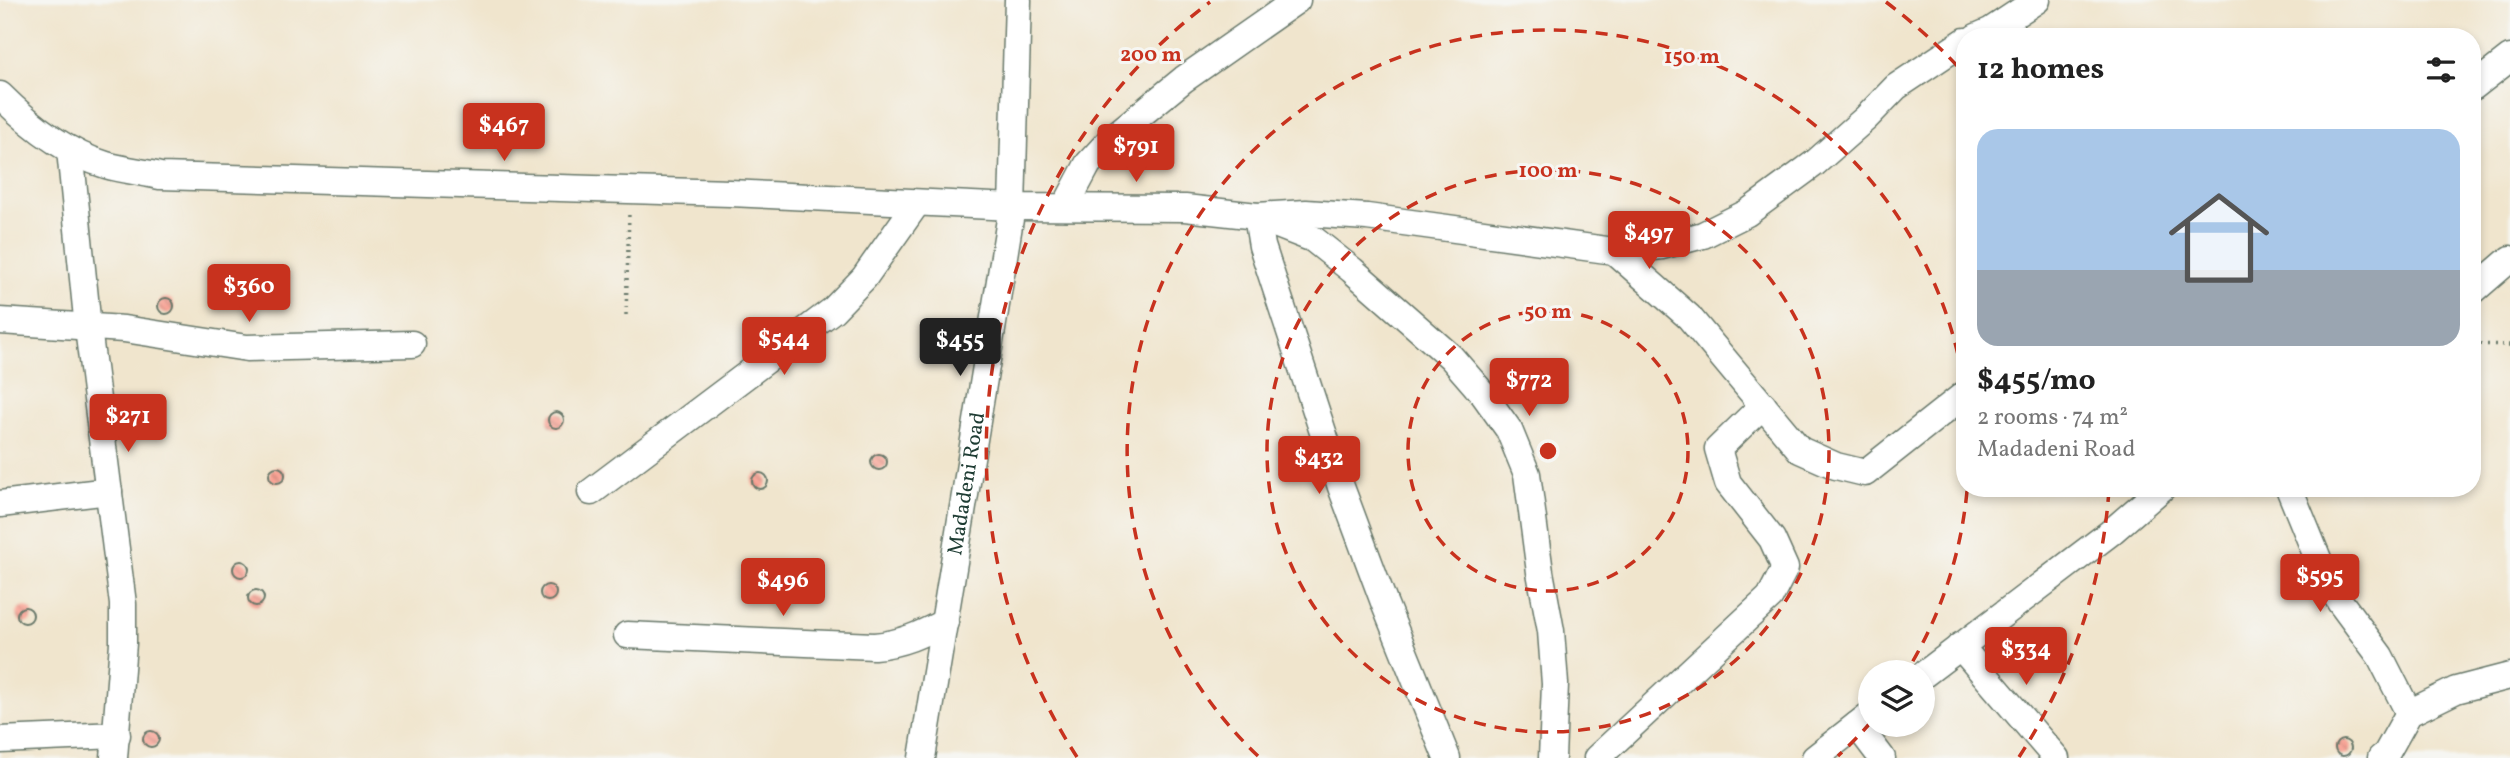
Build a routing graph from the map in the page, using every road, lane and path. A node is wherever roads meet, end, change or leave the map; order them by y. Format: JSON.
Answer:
{"nodes":[{"id":1,"x":1018,"y":0,"type":"edge"},
{"id":2,"x":1297,"y":0,"type":"edge"},
{"id":3,"x":2037,"y":0,"type":"edge"},
{"id":4,"x":1997,"y":28,"type":"edge"},
{"id":5,"x":1956,"y":47,"type":"edge"},
{"id":6,"x":2510,"y":58,"type":"edge"},
{"id":7,"x":2481,"y":81,"type":"edge"},
{"id":8,"x":0,"y":95,"type":"edge"},
{"id":9,"x":70,"y":150,"type":"junction"},
{"id":10,"x":630,"y":190,"type":"junction"},
{"id":11,"x":917,"y":203,"type":"junction"},
{"id":12,"x":1012,"y":207,"type":"junction"},
{"id":13,"x":1065,"y":207,"type":"junction"},
{"id":14,"x":1257,"y":216,"type":"junction"},
{"id":15,"x":1614,"y":250,"type":"junction"},
{"id":16,"x":2510,"y":259,"type":"edge"},
{"id":17,"x":2481,"y":284,"type":"edge"},
{"id":18,"x":626,"y":315,"type":"dead end"},
{"id":19,"x":0,"y":321,"type":"edge"},
{"id":20,"x":88,"y":328,"type":"junction"},
{"id":21,"x":412,"y":344,"type":"dead end"},
{"id":22,"x":2481,"y":344,"type":"edge"},
{"id":23,"x":2510,"y":345,"type":"edge"},
{"id":24,"x":1956,"y":401,"type":"edge"},
{"id":25,"x":1763,"y":405,"type":"junction"},
{"id":26,"x":109,"y":491,"type":"junction"},
{"id":27,"x":591,"y":492,"type":"dead end"},
{"id":28,"x":2152,"y":497,"type":"edge"},
{"id":29,"x":2293,"y":497,"type":"edge"},
{"id":30,"x":0,"y":504,"type":"edge"},
{"id":31,"x":945,"y":622,"type":"junction"},
{"id":32,"x":627,"y":635,"type":"dead end"},
{"id":33,"x":1961,"y":646,"type":"junction"},
{"id":34,"x":1935,"y":665,"type":"edge"},
{"id":35,"x":2510,"y":676,"type":"edge"},
{"id":36,"x":2409,"y":713,"type":"junction"},
{"id":37,"x":1858,"y":724,"type":"edge"},
{"id":38,"x":1872,"y":737,"type":"edge"},
{"id":39,"x":0,"y":740,"type":"edge"},
{"id":40,"x":116,"y":746,"type":"edge"},
{"id":41,"x":2386,"y":757,"type":"edge"},
{"id":42,"x":922,"y":758,"type":"edge"},
{"id":43,"x":1447,"y":758,"type":"edge"},
{"id":44,"x":1552,"y":758,"type":"edge"},
{"id":45,"x":1597,"y":758,"type":"edge"},
{"id":46,"x":1815,"y":758,"type":"edge"},
{"id":47,"x":1882,"y":758,"type":"edge"},
{"id":48,"x":2056,"y":758,"type":"edge"}],
"edges":[{"from":1,"to":12,"type":"street","name":"Madadeni Road"},
{"from":2,"to":13,"type":"street"},
{"from":3,"to":4,"type":"street"},
{"from":5,"to":15,"type":"street"},
{"from":6,"to":7,"type":"street"},
{"from":8,"to":9,"type":"street"},
{"from":9,"to":10,"type":"street"},
{"from":9,"to":20,"type":"street"},
{"from":10,"to":11,"type":"street"},
{"from":10,"to":18,"type":"path"},
{"from":11,"to":12,"type":"street"},
{"from":11,"to":27,"type":"street"},
{"from":12,"to":13,"type":"street"},
{"from":12,"to":31,"type":"street","name":"Madadeni Road"},
{"from":13,"to":14,"type":"street"},
{"from":14,"to":15,"type":"street"},
{"from":14,"to":43,"type":"street"},
{"from":14,"to":44,"type":"street"},
{"from":15,"to":25,"type":"street"},
{"from":16,"to":17,"type":"street"},
{"from":19,"to":20,"type":"street"},
{"from":20,"to":21,"type":"street"},
{"from":20,"to":26,"type":"street"},
{"from":22,"to":23,"type":"path"},
{"from":24,"to":25,"type":"street"},
{"from":25,"to":45,"type":"street"},
{"from":26,"to":30,"type":"street"},
{"from":26,"to":40,"type":"street"},
{"from":28,"to":33,"type":"street"},
{"from":29,"to":36,"type":"street"},
{"from":31,"to":32,"type":"street"},
{"from":31,"to":42,"type":"street","name":"Madadeni Road"},
{"from":33,"to":34,"type":"street"},
{"from":33,"to":48,"type":"street"},
{"from":35,"to":36,"type":"street"},
{"from":36,"to":41,"type":"street"},
{"from":37,"to":46,"type":"street"},
{"from":38,"to":47,"type":"street"},
{"from":39,"to":40,"type":"street"}]}
